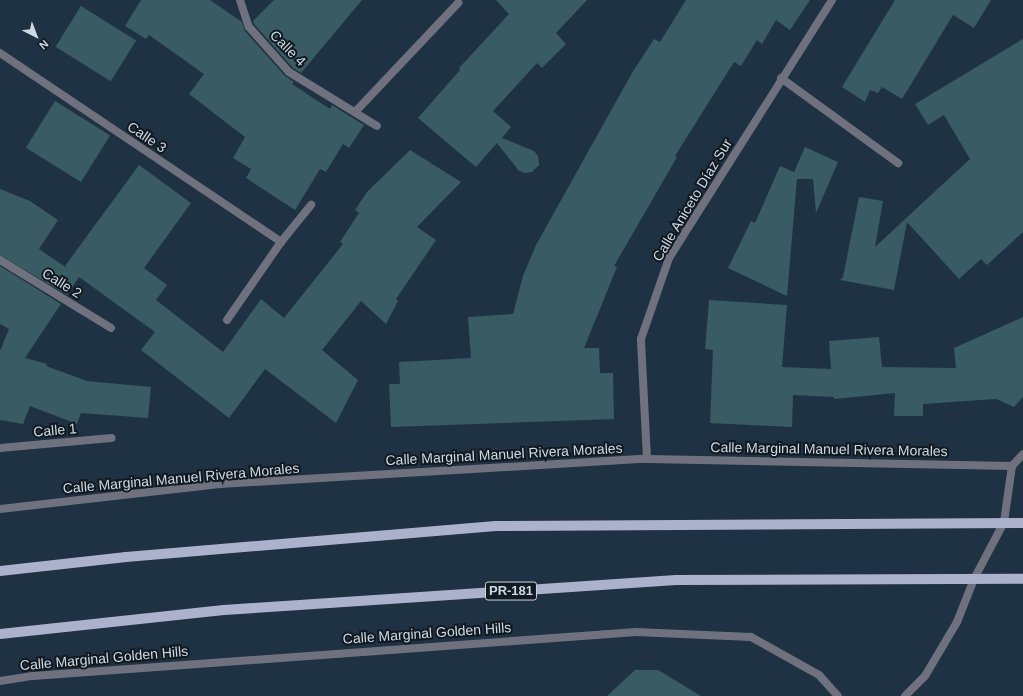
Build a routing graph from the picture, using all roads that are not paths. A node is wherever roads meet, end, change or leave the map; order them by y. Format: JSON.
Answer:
{"nodes":[{"id":1,"x":240,"y":0,"type":"edge"},
{"id":2,"x":832,"y":0,"type":"edge"},
{"id":3,"x":458,"y":3,"type":"dead end"},
{"id":4,"x":0,"y":53,"type":"edge"},
{"id":5,"x":781,"y":78,"type":"junction"},
{"id":6,"x":356,"y":111,"type":"junction"},
{"id":7,"x":377,"y":126,"type":"dead end"},
{"id":8,"x":898,"y":163,"type":"dead end"},
{"id":9,"x":311,"y":205,"type":"dead end"},
{"id":10,"x":281,"y":242,"type":"junction"},
{"id":11,"x":0,"y":260,"type":"edge"},
{"id":12,"x":227,"y":320,"type":"dead end"},
{"id":13,"x":111,"y":328,"type":"dead end"},
{"id":14,"x":112,"y":438,"type":"dead end"},
{"id":15,"x":0,"y":448,"type":"edge"},
{"id":16,"x":1023,"y":454,"type":"edge"},
{"id":17,"x":646,"y":459,"type":"junction"},
{"id":18,"x":1012,"y":466,"type":"junction"},
{"id":19,"x":0,"y":510,"type":"edge"},
{"id":20,"x":1004,"y":522,"type":"junction"},
{"id":21,"x":1023,"y":523,"type":"edge"},
{"id":22,"x":0,"y":571,"type":"edge"},
{"id":23,"x":974,"y":578,"type":"junction"},
{"id":24,"x":1023,"y":579,"type":"edge"},
{"id":25,"x":0,"y":634,"type":"edge"},
{"id":26,"x":0,"y":681,"type":"edge"},
{"id":27,"x":838,"y":696,"type":"edge"},
{"id":28,"x":905,"y":696,"type":"edge"}],
"edges":[{"from":1,"to":6,"type":"street","name":"Calle 4"},
{"from":2,"to":5,"type":"street","name":"Calle Aniceto Díaz Sur"},
{"from":3,"to":6,"type":"street"},
{"from":4,"to":10,"type":"street","name":"Calle 3"},
{"from":5,"to":8,"type":"street"},
{"from":5,"to":17,"type":"street","name":"Calle Aniceto Díaz Sur"},
{"from":6,"to":7,"type":"street","name":"Calle 4"},
{"from":9,"to":10,"type":"street"},
{"from":10,"to":12,"type":"street"},
{"from":11,"to":13,"type":"street","name":"Calle 2"},
{"from":14,"to":15,"type":"street","name":"Calle 1"},
{"from":16,"to":18,"type":"street"},
{"from":17,"to":18,"type":"street","name":"Calle Marginal Manuel Rivera Morales"},
{"from":17,"to":19,"type":"street","name":"Calle Marginal Manuel Rivera Morales"},
{"from":18,"to":20,"type":"street"},
{"from":20,"to":21,"type":"main road"},
{"from":20,"to":22,"type":"main road"},
{"from":20,"to":23,"type":"street"},
{"from":23,"to":24,"type":"main road","number":"PR-181"},
{"from":23,"to":25,"type":"main road","number":"PR-181"},
{"from":23,"to":28,"type":"street"},
{"from":26,"to":27,"type":"street","name":"Calle Marginal Golden Hills"}]}
